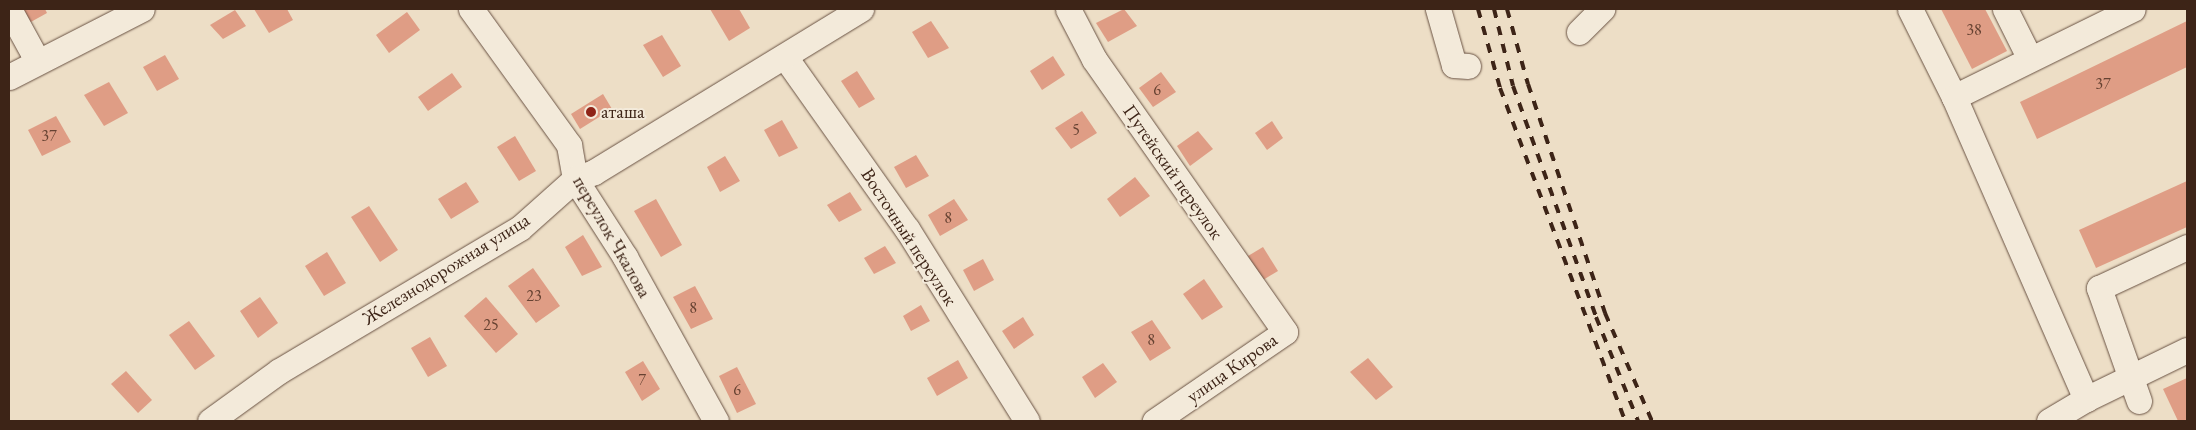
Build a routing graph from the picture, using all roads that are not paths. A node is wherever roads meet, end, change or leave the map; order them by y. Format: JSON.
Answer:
{"nodes":[{"id":1,"x":9,"y":9,"type":"edge"},
{"id":2,"x":142,"y":9,"type":"edge"},
{"id":3,"x":471,"y":9,"type":"edge"},
{"id":4,"x":862,"y":9,"type":"edge"},
{"id":5,"x":1068,"y":9,"type":"edge"},
{"id":6,"x":1438,"y":9,"type":"edge"},
{"id":7,"x":1602,"y":9,"type":"edge"},
{"id":8,"x":1910,"y":9,"type":"edge"},
{"id":9,"x":2005,"y":9,"type":"edge"},
{"id":10,"x":2133,"y":9,"type":"edge"},
{"id":11,"x":1579,"y":32,"type":"dead end"},
{"id":12,"x":785,"y":57,"type":"junction"},
{"id":13,"x":2029,"y":57,"type":"junction"},
{"id":14,"x":38,"y":62,"type":"junction"},
{"id":15,"x":1468,"y":66,"type":"dead end"},
{"id":16,"x":9,"y":77,"type":"edge"},
{"id":17,"x":1954,"y":97,"type":"junction"},
{"id":18,"x":575,"y":179,"type":"junction"},
{"id":19,"x":2187,"y":247,"type":"edge"},
{"id":20,"x":1285,"y":332,"type":"joint"},
{"id":21,"x":2187,"y":350,"type":"edge"},
{"id":22,"x":2130,"y":377,"type":"junction"},
{"id":23,"x":2086,"y":399,"type":"junction"},
{"id":24,"x":2139,"y":401,"type":"dead end"},
{"id":25,"x":210,"y":421,"type":"edge"},
{"id":26,"x":716,"y":421,"type":"edge"},
{"id":27,"x":1027,"y":421,"type":"edge"},
{"id":28,"x":1155,"y":421,"type":"edge"},
{"id":29,"x":2050,"y":421,"type":"edge"}],
"edges":[{"from":1,"to":14,"type":"street"},
{"from":2,"to":14,"type":"street"},
{"from":3,"to":18,"type":"street","name":"переулок Чкалова"},
{"from":4,"to":12,"type":"street","name":"Железнодорожная улица"},
{"from":5,"to":20,"type":"street","name":"Путейский переулок"},
{"from":6,"to":15,"type":"street"},
{"from":7,"to":11,"type":"street"},
{"from":8,"to":17,"type":"street"},
{"from":9,"to":13,"type":"street"},
{"from":10,"to":13,"type":"street"},
{"from":12,"to":18,"type":"street","name":"Железнодорожная улица"},
{"from":12,"to":27,"type":"street","name":"Восточный переулок"},
{"from":13,"to":17,"type":"street"},
{"from":14,"to":16,"type":"street"},
{"from":17,"to":23,"type":"street"},
{"from":18,"to":25,"type":"street","name":"Железнодорожная улица"},
{"from":18,"to":26,"type":"street","name":"переулок Чкалова"},
{"from":19,"to":22,"type":"street"},
{"from":20,"to":28,"type":"street","name":"улица Кирова"},
{"from":21,"to":22,"type":"street"},
{"from":22,"to":23,"type":"street"},
{"from":22,"to":24,"type":"street"},
{"from":23,"to":29,"type":"street"}]}
